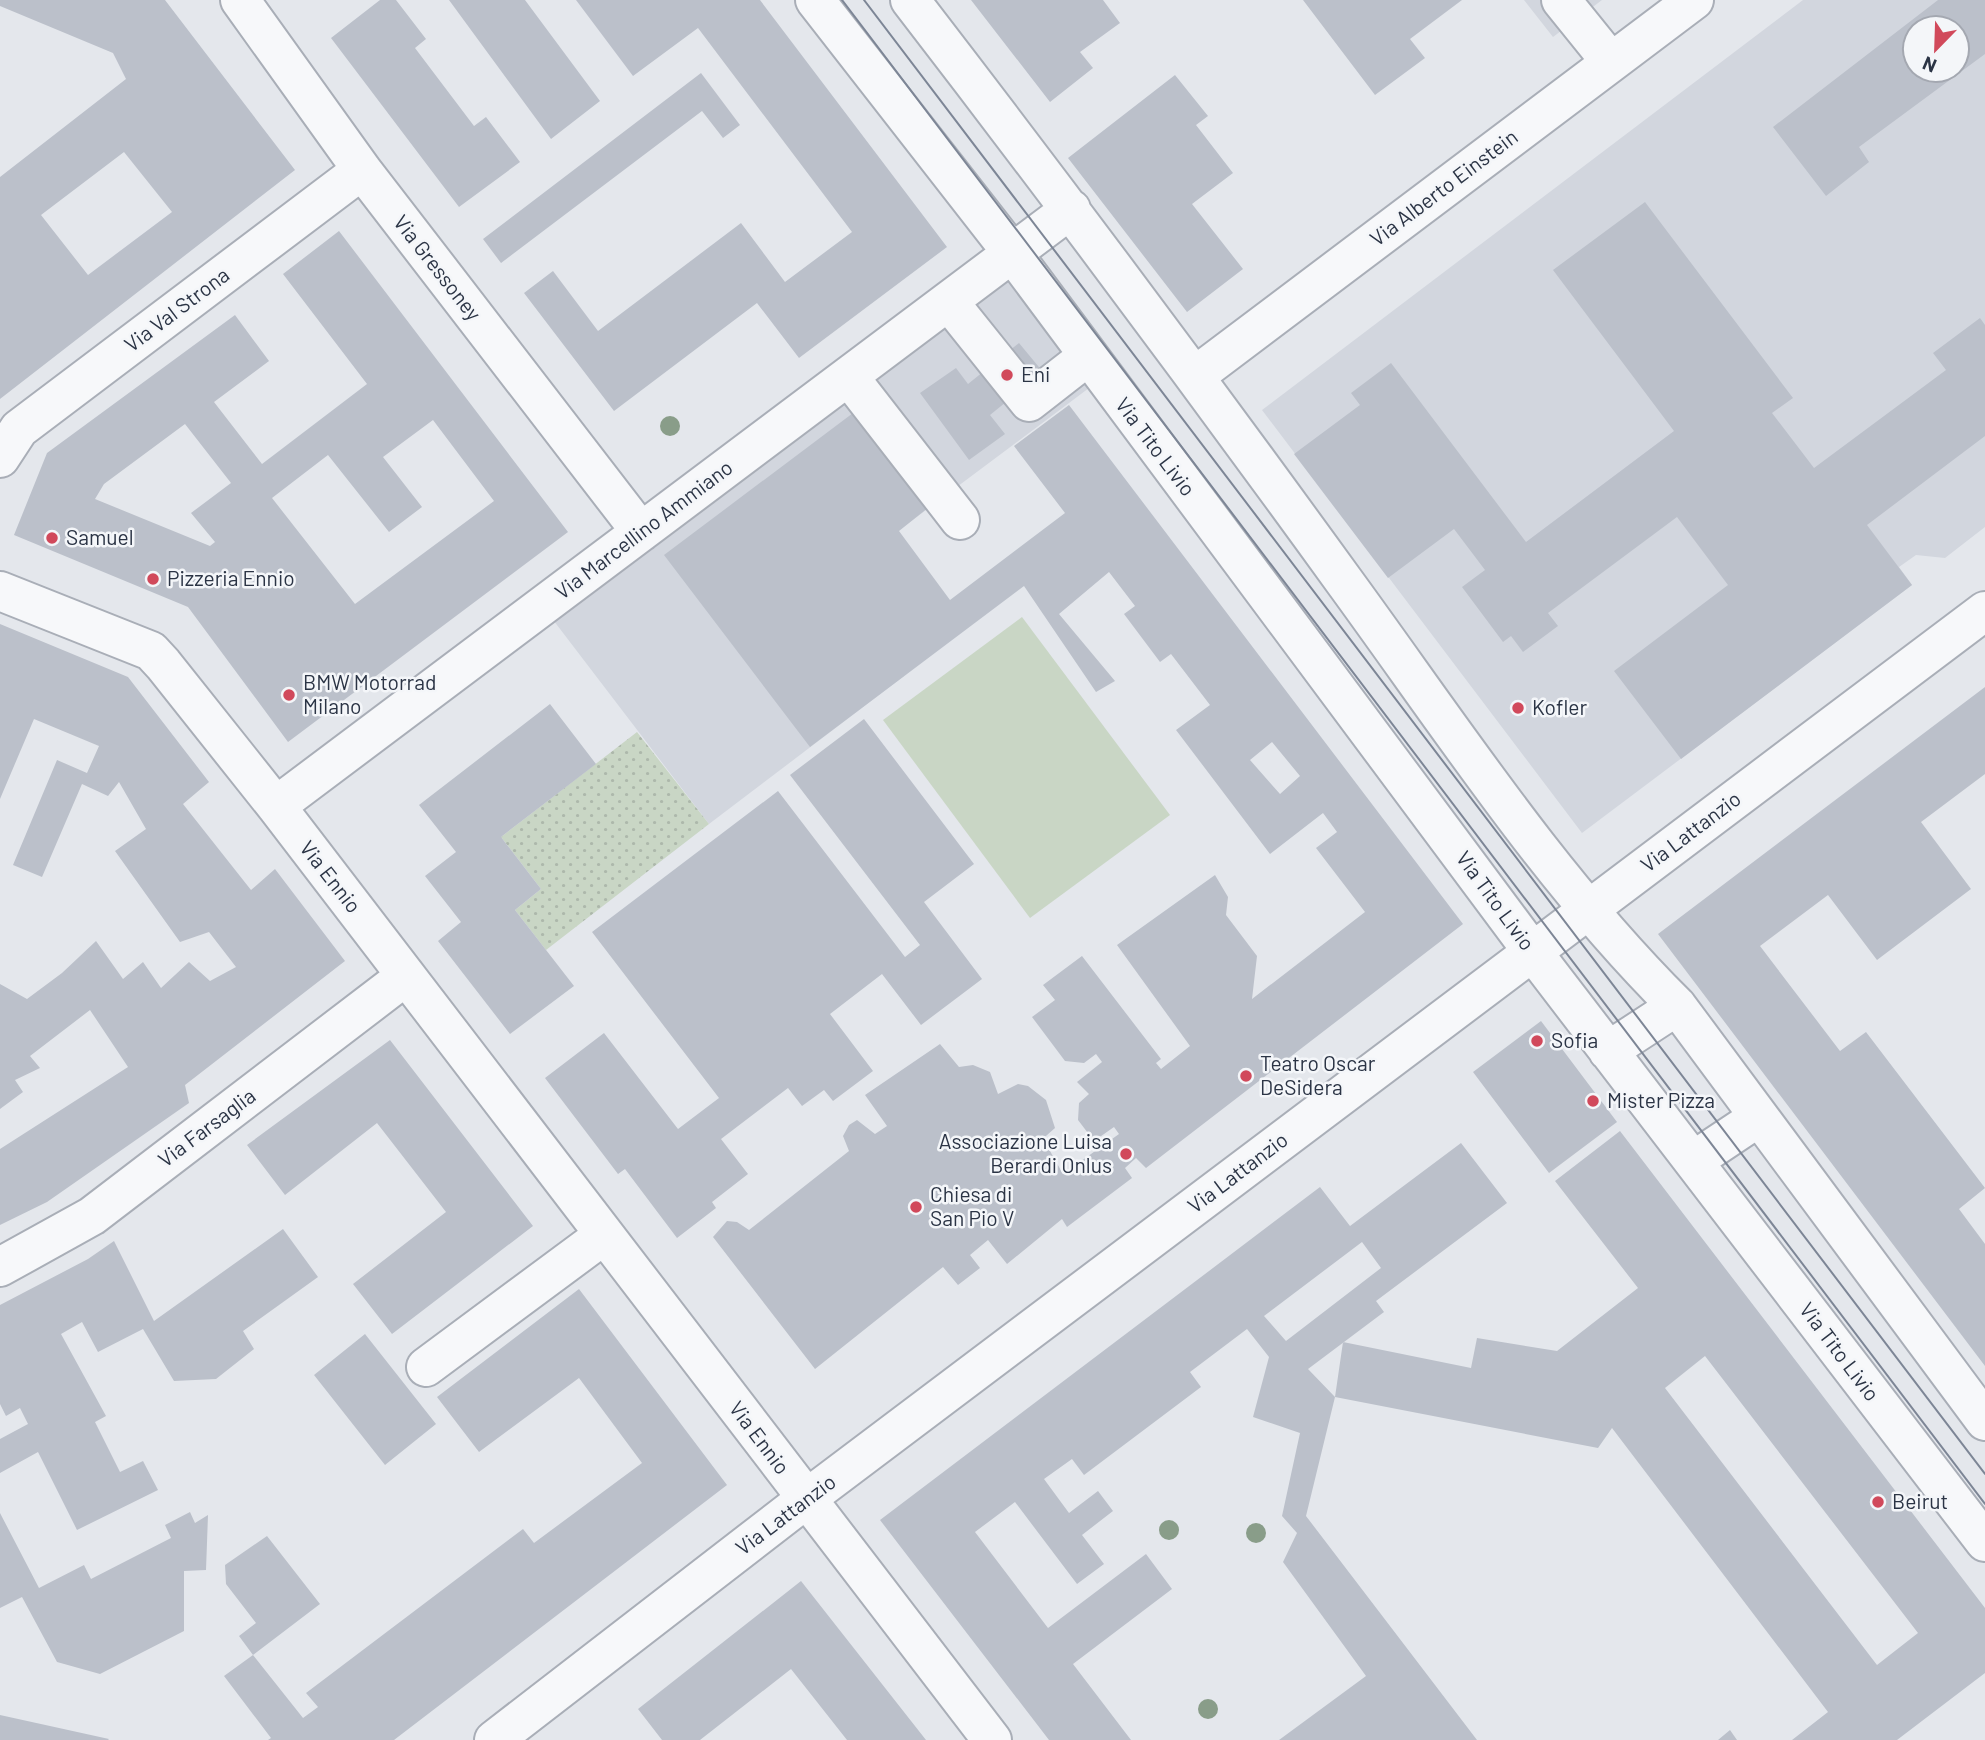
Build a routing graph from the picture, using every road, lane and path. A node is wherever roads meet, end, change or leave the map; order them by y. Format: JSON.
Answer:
{"nodes":[{"id":1,"x":240,"y":0,"type":"edge"},
{"id":2,"x":815,"y":0,"type":"edge"},
{"id":3,"x":910,"y":0,"type":"edge"},
{"id":4,"x":1561,"y":0,"type":"edge"},
{"id":5,"x":1694,"y":0,"type":"edge"},
{"id":6,"x":1611,"y":62,"type":"junction"},
{"id":7,"x":362,"y":170,"type":"junction"},
{"id":8,"x":1071,"y":209,"type":"junction"},
{"id":9,"x":1013,"y":254,"type":"junction"},
{"id":10,"x":949,"y":302,"type":"junction"},
{"id":11,"x":1088,"y":356,"type":"junction"},
{"id":12,"x":1195,"y":376,"type":"junction"},
{"id":13,"x":849,"y":377,"type":"junction"},
{"id":14,"x":0,"y":458,"type":"edge"},
{"id":15,"x":960,"y":520,"type":"dead end"},
{"id":16,"x":640,"y":532,"type":"junction"},
{"id":17,"x":0,"y":591,"type":"edge"},
{"id":18,"x":1985,"y":611,"type":"edge"},
{"id":19,"x":276,"y":806,"type":"junction"},
{"id":20,"x":1588,"y":911,"type":"junction"},
{"id":21,"x":1532,"y":951,"type":"junction"},
{"id":22,"x":406,"y":976,"type":"junction"},
{"id":23,"x":1677,"y":1006,"type":"junction"},
{"id":24,"x":1608,"y":1051,"type":"junction"},
{"id":25,"x":1759,"y":1117,"type":"junction"},
{"id":26,"x":1693,"y":1161,"type":"junction"},
{"id":27,"x":604,"y":1235,"type":"junction"},
{"id":28,"x":0,"y":1267,"type":"edge"},
{"id":29,"x":426,"y":1367,"type":"dead end"},
{"id":30,"x":1985,"y":1421,"type":"edge"},
{"id":31,"x":806,"y":1499,"type":"junction"},
{"id":32,"x":1985,"y":1542,"type":"edge"},
{"id":33,"x":494,"y":1740,"type":"edge"},
{"id":34,"x":992,"y":1740,"type":"edge"}],
"edges":[{"from":1,"to":7,"type":"street","name":"Via Gressoney"},
{"from":2,"to":9,"type":"street","name":"Via Tito Livio"},
{"from":3,"to":8,"type":"street"},
{"from":4,"to":6,"type":"street"},
{"from":5,"to":6,"type":"street","name":"Via Alberto Einstein"},
{"from":6,"to":12,"type":"street","name":"Via Alberto Einstein"},
{"from":7,"to":14,"type":"street","name":"Via Val Strona"},
{"from":7,"to":16,"type":"street","name":"Via Gressoney"},
{"from":8,"to":9,"type":"street"},
{"from":8,"to":12,"type":"street"},
{"from":9,"to":10,"type":"street","name":"Via Marcellino Ammiano"},
{"from":9,"to":11,"type":"street","name":"Via Tito Livio"},
{"from":10,"to":11,"type":"street"},
{"from":10,"to":13,"type":"street","name":"Via Marcellino Ammiano"},
{"from":11,"to":21,"type":"street","name":"Via Tito Livio"},
{"from":12,"to":20,"type":"street"},
{"from":13,"to":15,"type":"street"},
{"from":13,"to":16,"type":"street","name":"Via Marcellino Ammiano"},
{"from":16,"to":19,"type":"street","name":"Via Marcellino Ammiano"},
{"from":17,"to":19,"type":"street","name":"Via Ennio"},
{"from":18,"to":20,"type":"street","name":"Via Lattanzio"},
{"from":19,"to":22,"type":"street","name":"Via Ennio"},
{"from":20,"to":21,"type":"street","name":"Via Lattanzio"},
{"from":20,"to":23,"type":"street"},
{"from":21,"to":24,"type":"street","name":"Via Tito Livio"},
{"from":21,"to":31,"type":"street","name":"Via Lattanzio"},
{"from":22,"to":27,"type":"street","name":"Via Ennio"},
{"from":22,"to":28,"type":"street","name":"Via Farsaglia"},
{"from":23,"to":24,"type":"street"},
{"from":23,"to":25,"type":"street"},
{"from":24,"to":26,"type":"street","name":"Via Tito Livio"},
{"from":25,"to":26,"type":"street"},
{"from":25,"to":30,"type":"street"},
{"from":26,"to":32,"type":"street","name":"Via Tito Livio"},
{"from":27,"to":29,"type":"street"},
{"from":27,"to":31,"type":"street","name":"Via Ennio"},
{"from":31,"to":33,"type":"street","name":"Via Lattanzio"},
{"from":31,"to":34,"type":"street","name":"Via Ennio"}]}
